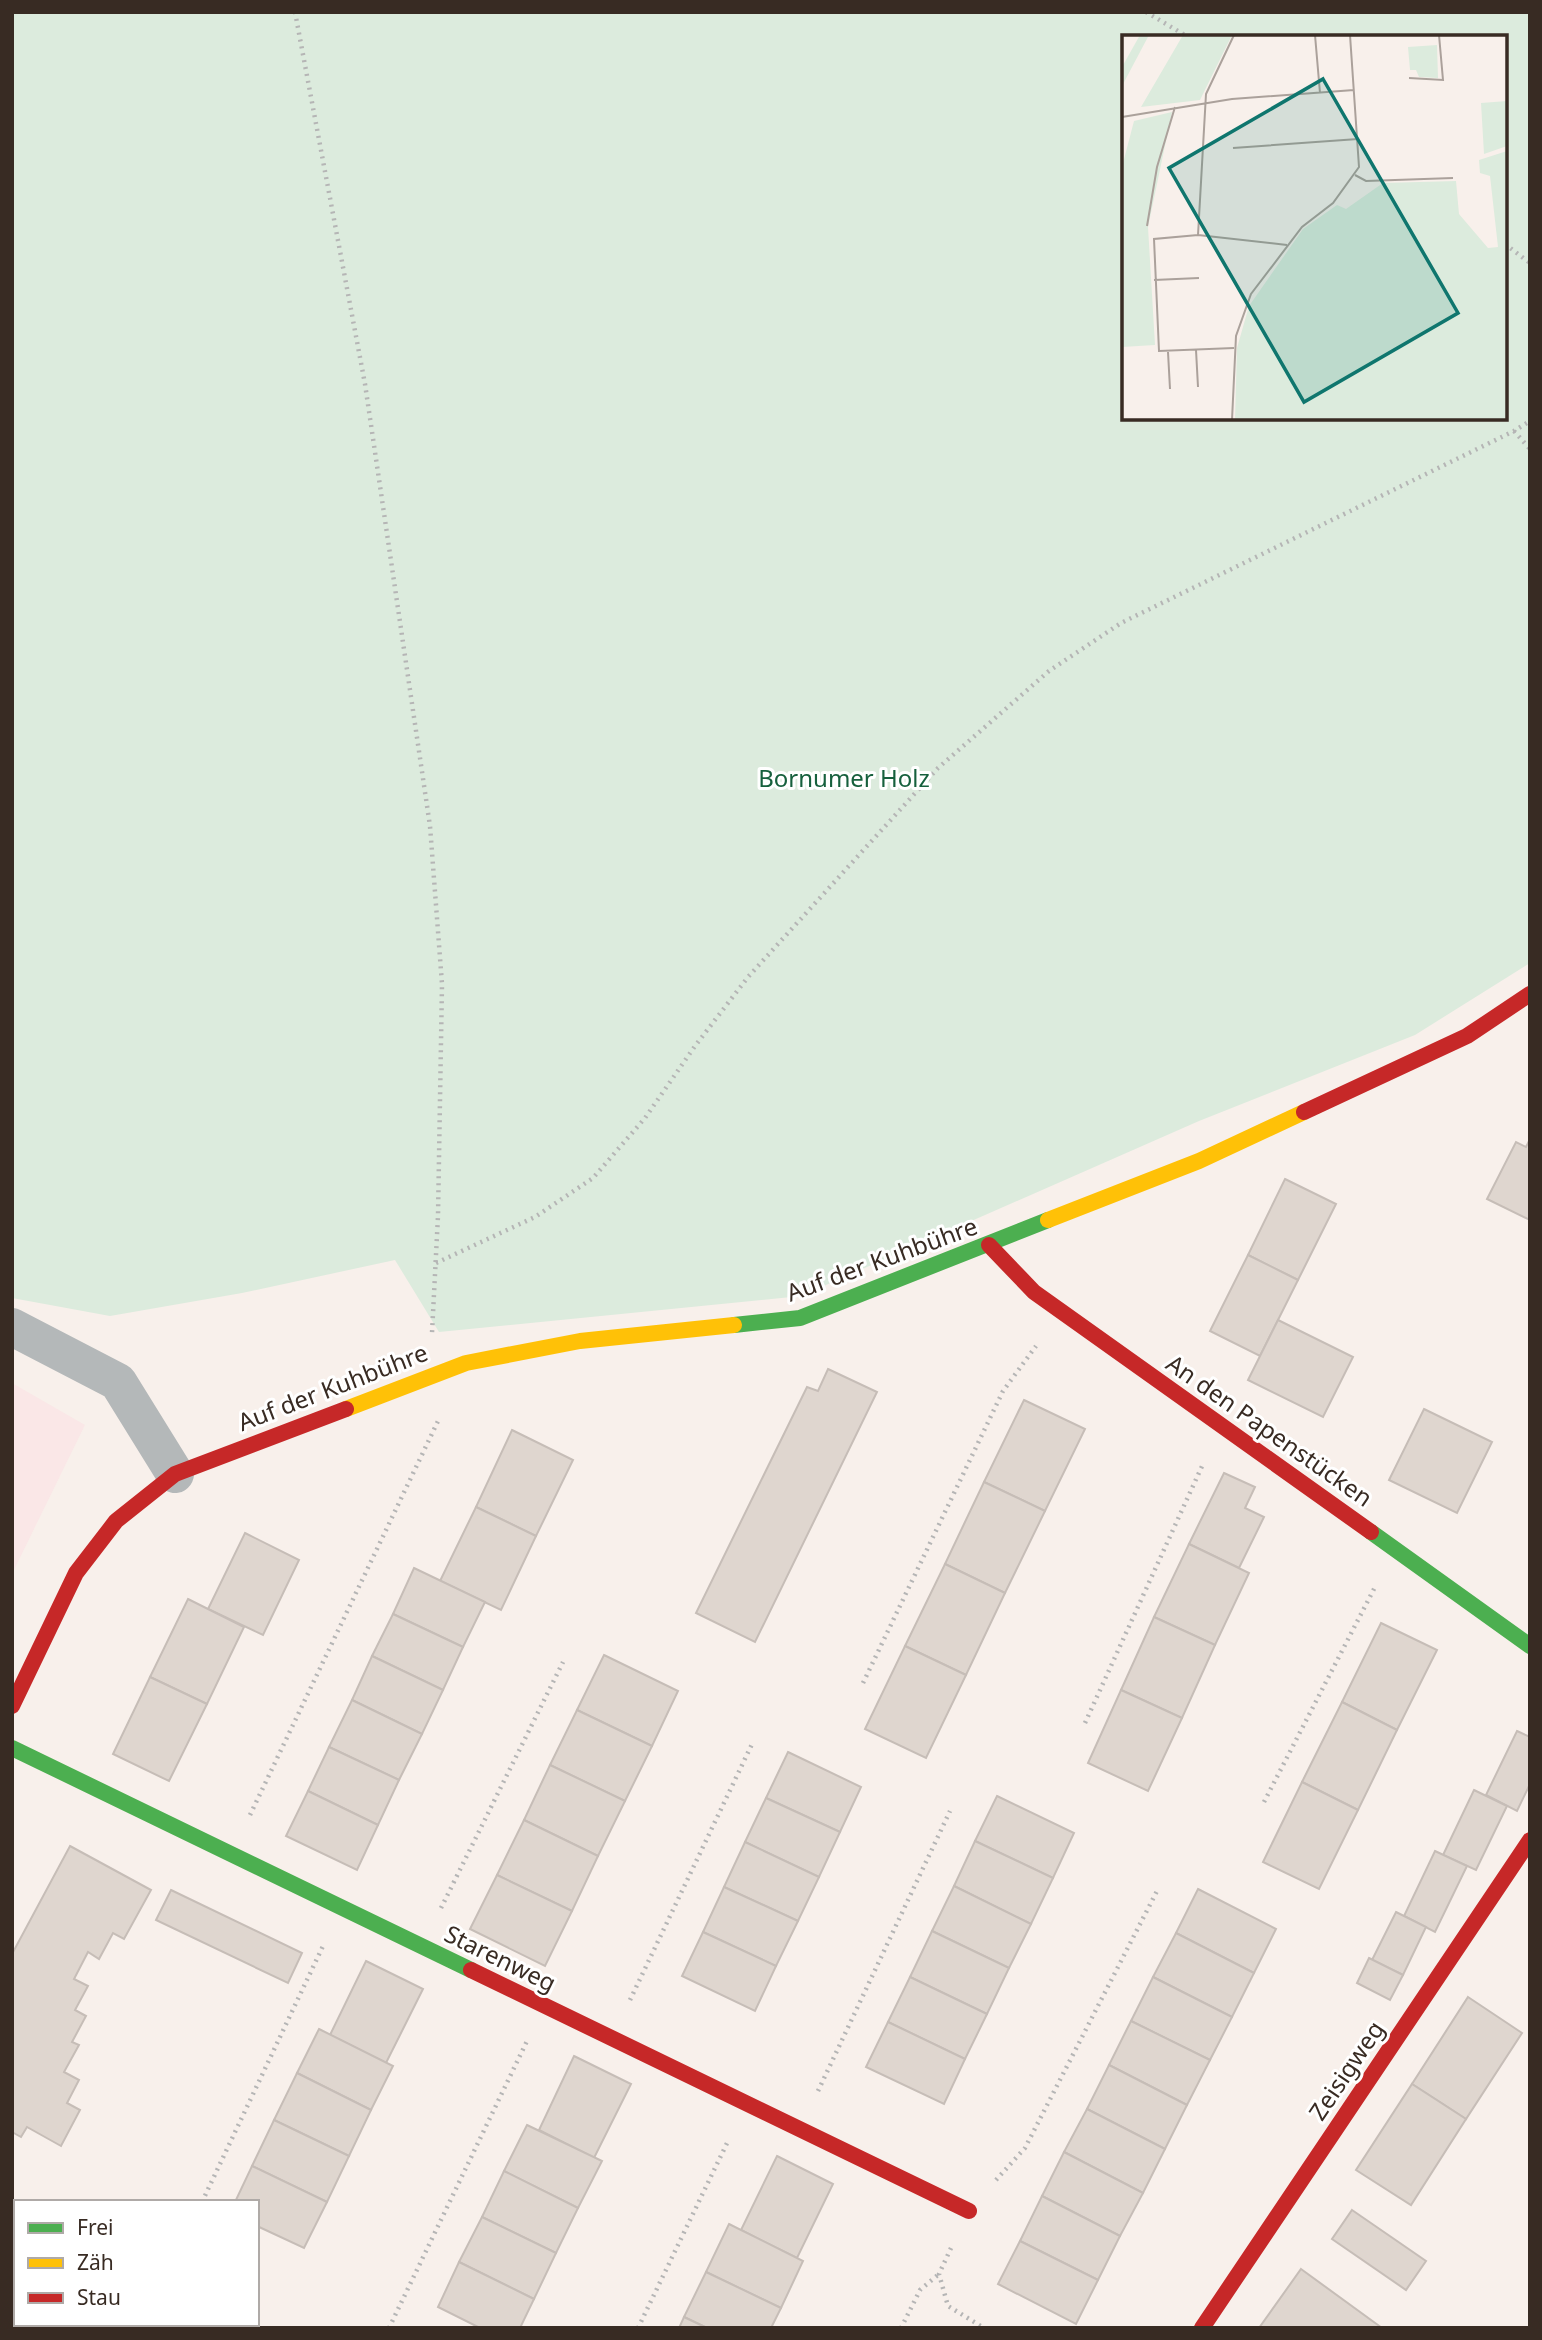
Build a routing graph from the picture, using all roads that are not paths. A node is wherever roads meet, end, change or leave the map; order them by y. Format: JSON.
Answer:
{"nodes":[{"id":1,"x":1530,"y":994,"type":"edge"},
{"id":2,"x":989,"y":1245,"type":"junction"},
{"id":3,"x":12,"y":1327,"type":"edge"},
{"id":4,"x":175,"y":1474,"type":"junction"},
{"id":5,"x":1530,"y":1646,"type":"edge"},
{"id":6,"x":12,"y":1706,"type":"edge"},
{"id":7,"x":12,"y":1748,"type":"edge"},
{"id":8,"x":1530,"y":1840,"type":"edge"},
{"id":9,"x":968,"y":2211,"type":"road end"},
{"id":10,"x":1202,"y":2328,"type":"edge"}],
"edges":[{"from":1,"to":2,"type":"street","name":"Auf der Kuhbühre"},
{"from":2,"to":4,"type":"street","name":"Auf der Kuhbühre"},
{"from":2,"to":5,"type":"street","name":"An den Papenstücken"},
{"from":3,"to":4,"type":"street"},
{"from":4,"to":6,"type":"street","name":"Auf der Kuhbühre"},
{"from":7,"to":9,"type":"street","name":"Starenweg"},
{"from":8,"to":10,"type":"street","name":"Zeisigweg"}]}
